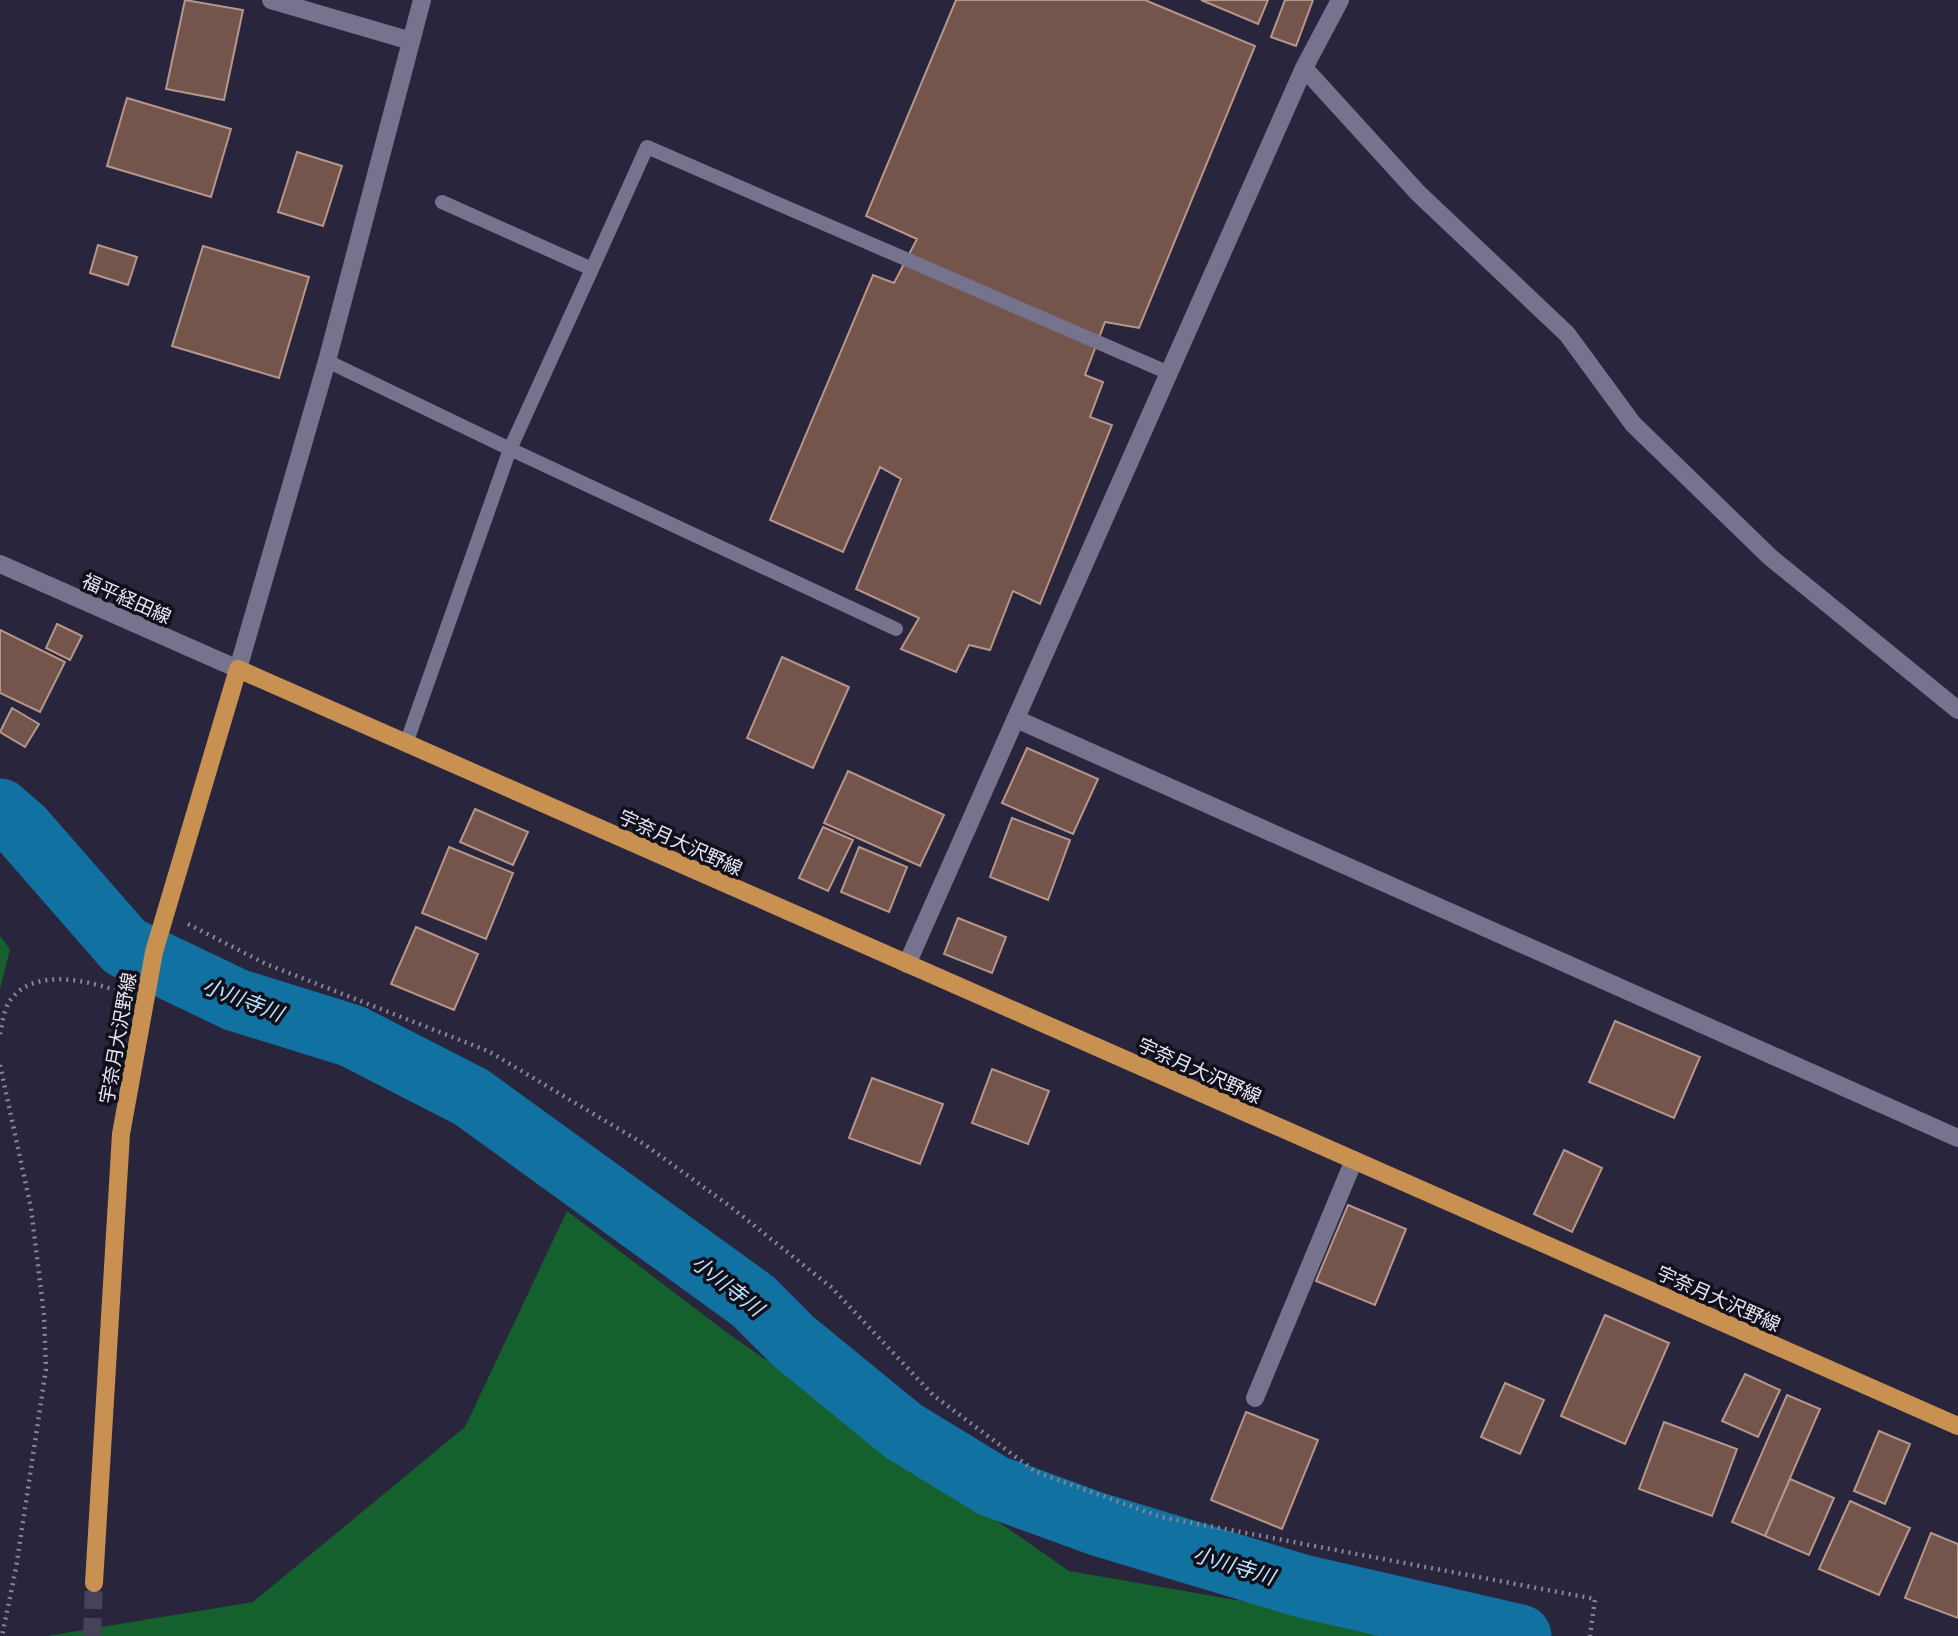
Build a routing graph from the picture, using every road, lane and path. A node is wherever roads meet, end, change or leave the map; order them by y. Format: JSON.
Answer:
{"nodes":[{"id":1,"x":271,"y":0,"type":"edge"},
{"id":2,"x":422,"y":0,"type":"edge"},
{"id":3,"x":1340,"y":0,"type":"edge"},
{"id":4,"x":411,"y":41,"type":"junction"},
{"id":5,"x":1304,"y":68,"type":"junction"},
{"id":6,"x":442,"y":202,"type":"dead end"},
{"id":7,"x":592,"y":270,"type":"junction"},
{"id":8,"x":327,"y":361,"type":"junction"},
{"id":9,"x":1169,"y":373,"type":"junction"},
{"id":10,"x":510,"y":449,"type":"junction"},
{"id":11,"x":0,"y":564,"type":"edge"},
{"id":12,"x":896,"y":629,"type":"dead end"},
{"id":13,"x":238,"y":669,"type":"junction"},
{"id":14,"x":1958,"y":709,"type":"edge"},
{"id":15,"x":1016,"y":719,"type":"junction"},
{"id":16,"x":406,"y":744,"type":"junction"},
{"id":17,"x":165,"y":912,"type":"junction"},
{"id":18,"x":907,"y":964,"type":"junction"},
{"id":19,"x":146,"y":1000,"type":"junction"},
{"id":20,"x":0,"y":1034,"type":"edge"},
{"id":21,"x":0,"y":1065,"type":"edge"},
{"id":22,"x":1958,"y":1138,"type":"edge"},
{"id":23,"x":1354,"y":1160,"type":"junction"},
{"id":24,"x":1255,"y":1398,"type":"dead end"},
{"id":25,"x":1958,"y":1426,"type":"edge"},
{"id":26,"x":94,"y":1583,"type":"tunnel mouth"},
{"id":27,"x":2,"y":1636,"type":"edge"},
{"id":28,"x":1590,"y":1636,"type":"edge"}],
"edges":[{"from":1,"to":4,"type":"street"},
{"from":2,"to":4,"type":"street"},
{"from":3,"to":5,"type":"street"},
{"from":4,"to":8,"type":"street"},
{"from":5,"to":9,"type":"street"},
{"from":5,"to":14,"type":"street"},
{"from":6,"to":7,"type":"lane"},
{"from":7,"to":9,"type":"lane"},
{"from":7,"to":10,"type":"lane"},
{"from":8,"to":10,"type":"lane"},
{"from":8,"to":13,"type":"street"},
{"from":9,"to":15,"type":"street"},
{"from":10,"to":12,"type":"lane"},
{"from":10,"to":16,"type":"lane"},
{"from":11,"to":13,"type":"street","name":"福平経田線"},
{"from":13,"to":16,"type":"main road","name":"宇奈月大沢野線"},
{"from":13,"to":17,"type":"main road","name":"宇奈月大沢野線"},
{"from":15,"to":18,"type":"street"},
{"from":15,"to":22,"type":"street"},
{"from":16,"to":18,"type":"main road","name":"宇奈月大沢野線"},
{"from":17,"to":19,"type":"main road","name":"宇奈月大沢野線"},
{"from":17,"to":28,"type":"path"},
{"from":18,"to":23,"type":"main road","name":"宇奈月大沢野線"},
{"from":19,"to":20,"type":"path"},
{"from":19,"to":26,"type":"main road","name":"宇奈月大沢野線"},
{"from":21,"to":27,"type":"path"},
{"from":23,"to":24,"type":"street"},
{"from":23,"to":25,"type":"main road","name":"宇奈月大沢野線"}]}
